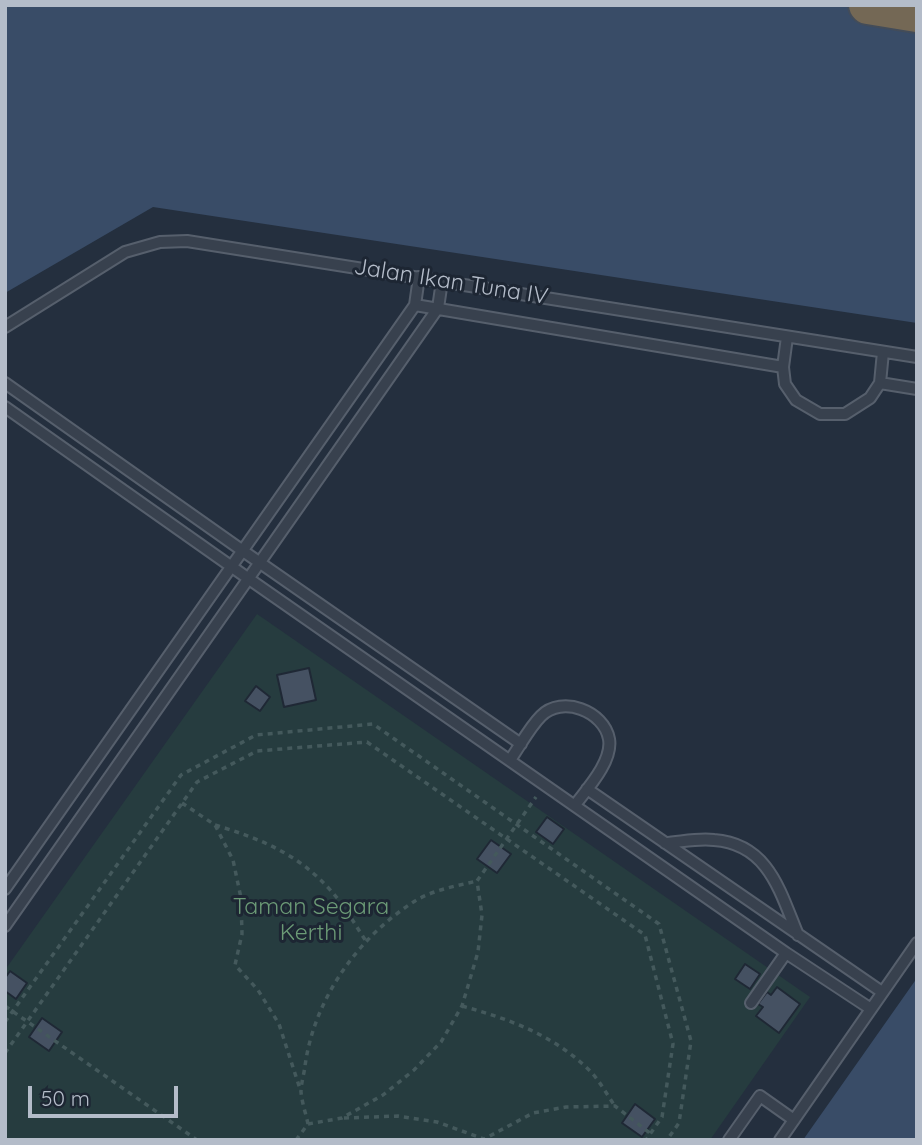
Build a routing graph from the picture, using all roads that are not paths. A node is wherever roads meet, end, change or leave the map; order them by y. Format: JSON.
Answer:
{"nodes":[{"id":1,"x":868,"y":5,"type":"edge"},
{"id":2,"x":917,"y":13,"type":"edge"},
{"id":3,"x":419,"y":277,"type":"junction"},
{"id":4,"x":442,"y":281,"type":"junction"},
{"id":5,"x":415,"y":304,"type":"junction"},
{"id":6,"x":438,"y":308,"type":"junction"},
{"id":7,"x":5,"y":327,"type":"edge"},
{"id":8,"x":788,"y":337,"type":"junction"},
{"id":9,"x":883,"y":352,"type":"junction"},
{"id":10,"x":917,"y":358,"type":"edge"},
{"id":11,"x":783,"y":367,"type":"junction"},
{"id":12,"x":5,"y":383,"type":"edge"},
{"id":13,"x":880,"y":383,"type":"junction"},
{"id":14,"x":917,"y":389,"type":"edge"},
{"id":15,"x":5,"y":407,"type":"edge"},
{"id":16,"x":243,"y":551,"type":"junction"},
{"id":17,"x":260,"y":563,"type":"junction"},
{"id":18,"x":232,"y":568,"type":"junction"},
{"id":19,"x":248,"y":579,"type":"junction"},
{"id":20,"x":521,"y":744,"type":"junction"},
{"id":21,"x":510,"y":760,"type":"junction"},
{"id":22,"x":587,"y":789,"type":"junction"},
{"id":23,"x":575,"y":806,"type":"junction"},
{"id":24,"x":665,"y":844,"type":"junction"},
{"id":25,"x":5,"y":871,"type":"edge"},
{"id":26,"x":18,"y":872,"type":"junction"},
{"id":27,"x":5,"y":889,"type":"edge"},
{"id":28,"x":5,"y":926,"type":"edge"},
{"id":29,"x":797,"y":935,"type":"junction"},
{"id":30,"x":917,"y":943,"type":"edge"},
{"id":31,"x":786,"y":953,"type":"junction"},
{"id":32,"x":882,"y":992,"type":"junction"},
{"id":33,"x":751,"y":1003,"type":"dead end"},
{"id":34,"x":871,"y":1009,"type":"junction"},
{"id":35,"x":794,"y":1119,"type":"junction"},
{"id":36,"x":729,"y":1140,"type":"edge"},
{"id":37,"x":780,"y":1140,"type":"edge"}],
"edges":[{"from":1,"to":2,"type":"highway"},
{"from":3,"to":4,"type":"lane","name":"Jalan Ikan Tuna IV"},
{"from":3,"to":5,"type":"lane"},
{"from":3,"to":7,"type":"lane","name":"Jalan Ikan Tuna IV"},
{"from":4,"to":6,"type":"lane"},
{"from":4,"to":8,"type":"lane","name":"Jalan Ikan Tuna IV"},
{"from":5,"to":6,"type":"lane","name":"Jalan Ikan Tuna IV"},
{"from":5,"to":16,"type":"lane"},
{"from":6,"to":11,"type":"lane","name":"Jalan Ikan Tuna IV"},
{"from":6,"to":17,"type":"lane"},
{"from":8,"to":9,"type":"lane","name":"Jalan Ikan Tuna IV"},
{"from":8,"to":11,"type":"lane"},
{"from":9,"to":10,"type":"lane","name":"Jalan Ikan Tuna IV"},
{"from":9,"to":13,"type":"lane"},
{"from":11,"to":13,"type":"lane"},
{"from":12,"to":16,"type":"lane"},
{"from":13,"to":14,"type":"lane"},
{"from":15,"to":18,"type":"lane"},
{"from":16,"to":17,"type":"lane"},
{"from":16,"to":18,"type":"lane"},
{"from":17,"to":19,"type":"lane"},
{"from":17,"to":20,"type":"lane"},
{"from":18,"to":19,"type":"lane"},
{"from":18,"to":26,"type":"lane"},
{"from":19,"to":21,"type":"lane"},
{"from":19,"to":28,"type":"lane"},
{"from":20,"to":21,"type":"lane"},
{"from":20,"to":22,"type":"lane"},
{"from":21,"to":23,"type":"lane"},
{"from":22,"to":23,"type":"lane"},
{"from":22,"to":24,"type":"lane"},
{"from":23,"to":31,"type":"lane"},
{"from":24,"to":29,"type":"lane"},
{"from":24,"to":29,"type":"lane"},
{"from":25,"to":26,"type":"lane"},
{"from":26,"to":27,"type":"lane"},
{"from":29,"to":32,"type":"lane"},
{"from":30,"to":32,"type":"lane"},
{"from":31,"to":33,"type":"lane"},
{"from":31,"to":34,"type":"lane"},
{"from":32,"to":34,"type":"lane"},
{"from":34,"to":35,"type":"lane"},
{"from":35,"to":36,"type":"lane"},
{"from":35,"to":37,"type":"lane"}]}
